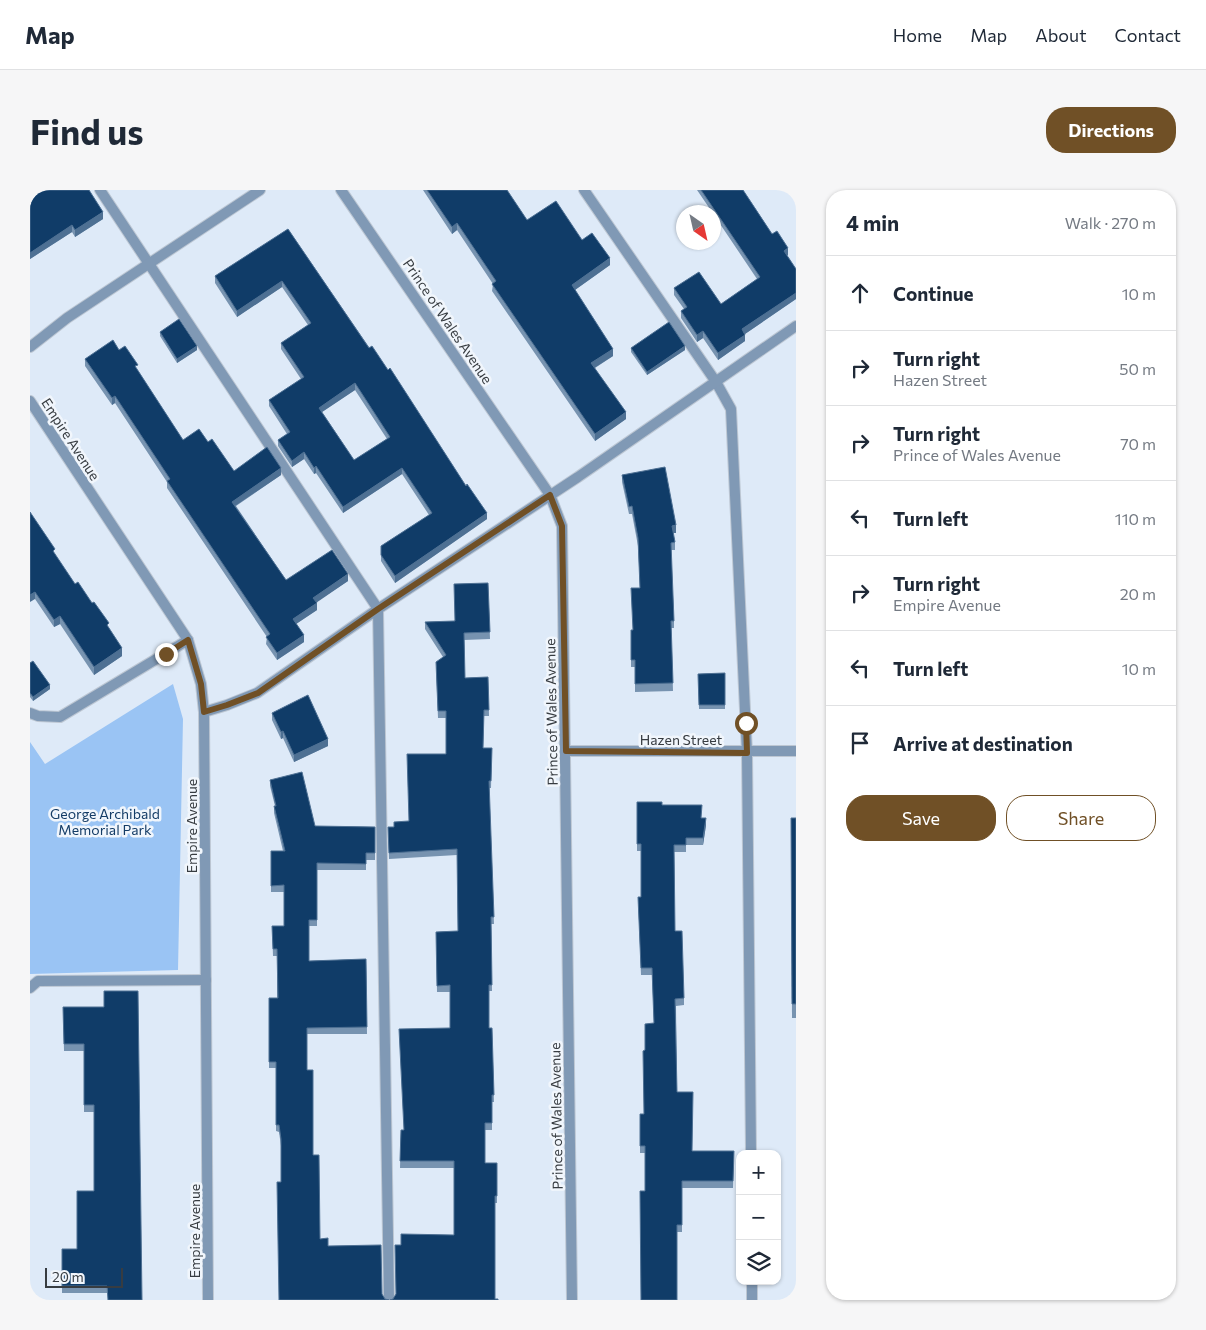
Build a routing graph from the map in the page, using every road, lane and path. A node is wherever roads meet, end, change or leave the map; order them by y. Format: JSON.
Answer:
{"nodes":[{"id":1,"x":100,"y":190,"type":"edge"},
{"id":2,"x":260,"y":190,"type":"edge"},
{"id":3,"x":341,"y":190,"type":"edge"},
{"id":4,"x":584,"y":190,"type":"edge"},
{"id":5,"x":150,"y":264,"type":"junction"},
{"id":6,"x":796,"y":326,"type":"edge"},
{"id":7,"x":30,"y":347,"type":"edge"},
{"id":8,"x":716,"y":382,"type":"junction"},
{"id":9,"x":30,"y":400,"type":"edge"},
{"id":10,"x":550,"y":495,"type":"junction"},
{"id":11,"x":378,"y":609,"type":"junction"},
{"id":12,"x":188,"y":640,"type":"junction"},
{"id":13,"x":204,"y":712,"type":"junction"},
{"id":14,"x":30,"y":713,"type":"edge"},
{"id":15,"x":566,"y":751,"type":"junction"},
{"id":16,"x":796,"y":752,"type":"edge"},
{"id":17,"x":747,"y":753,"type":"junction"},
{"id":18,"x":206,"y":980,"type":"junction"},
{"id":19,"x":30,"y":988,"type":"edge"},
{"id":20,"x":751,"y":1150,"type":"edge"},
{"id":21,"x":752,"y":1285,"type":"edge"},
{"id":22,"x":208,"y":1300,"type":"edge"},
{"id":23,"x":390,"y":1300,"type":"edge"},
{"id":24,"x":572,"y":1300,"type":"edge"},
{"id":25,"x":752,"y":1300,"type":"edge"}],
"edges":[{"from":1,"to":5,"type":"street"},
{"from":2,"to":5,"type":"street"},
{"from":3,"to":10,"type":"street","name":"Prince of Wales Avenue"},
{"from":4,"to":8,"type":"street"},
{"from":5,"to":7,"type":"street"},
{"from":5,"to":11,"type":"street"},
{"from":6,"to":8,"type":"street"},
{"from":8,"to":10,"type":"street"},
{"from":8,"to":17,"type":"street"},
{"from":9,"to":12,"type":"street","name":"Empire Avenue"},
{"from":10,"to":11,"type":"street"},
{"from":10,"to":15,"type":"street","name":"Prince of Wales Avenue"},
{"from":11,"to":13,"type":"street"},
{"from":11,"to":23,"type":"street"},
{"from":12,"to":13,"type":"street","name":"Empire Avenue"},
{"from":12,"to":14,"type":"street"},
{"from":13,"to":18,"type":"street","name":"Empire Avenue"},
{"from":15,"to":17,"type":"street","name":"Hazen Street"},
{"from":15,"to":24,"type":"street","name":"Prince of Wales Avenue"},
{"from":16,"to":17,"type":"street","name":"Hazen Street"},
{"from":17,"to":20,"type":"street"},
{"from":18,"to":19,"type":"street"},
{"from":18,"to":22,"type":"street","name":"Empire Avenue"},
{"from":21,"to":25,"type":"street"}]}
